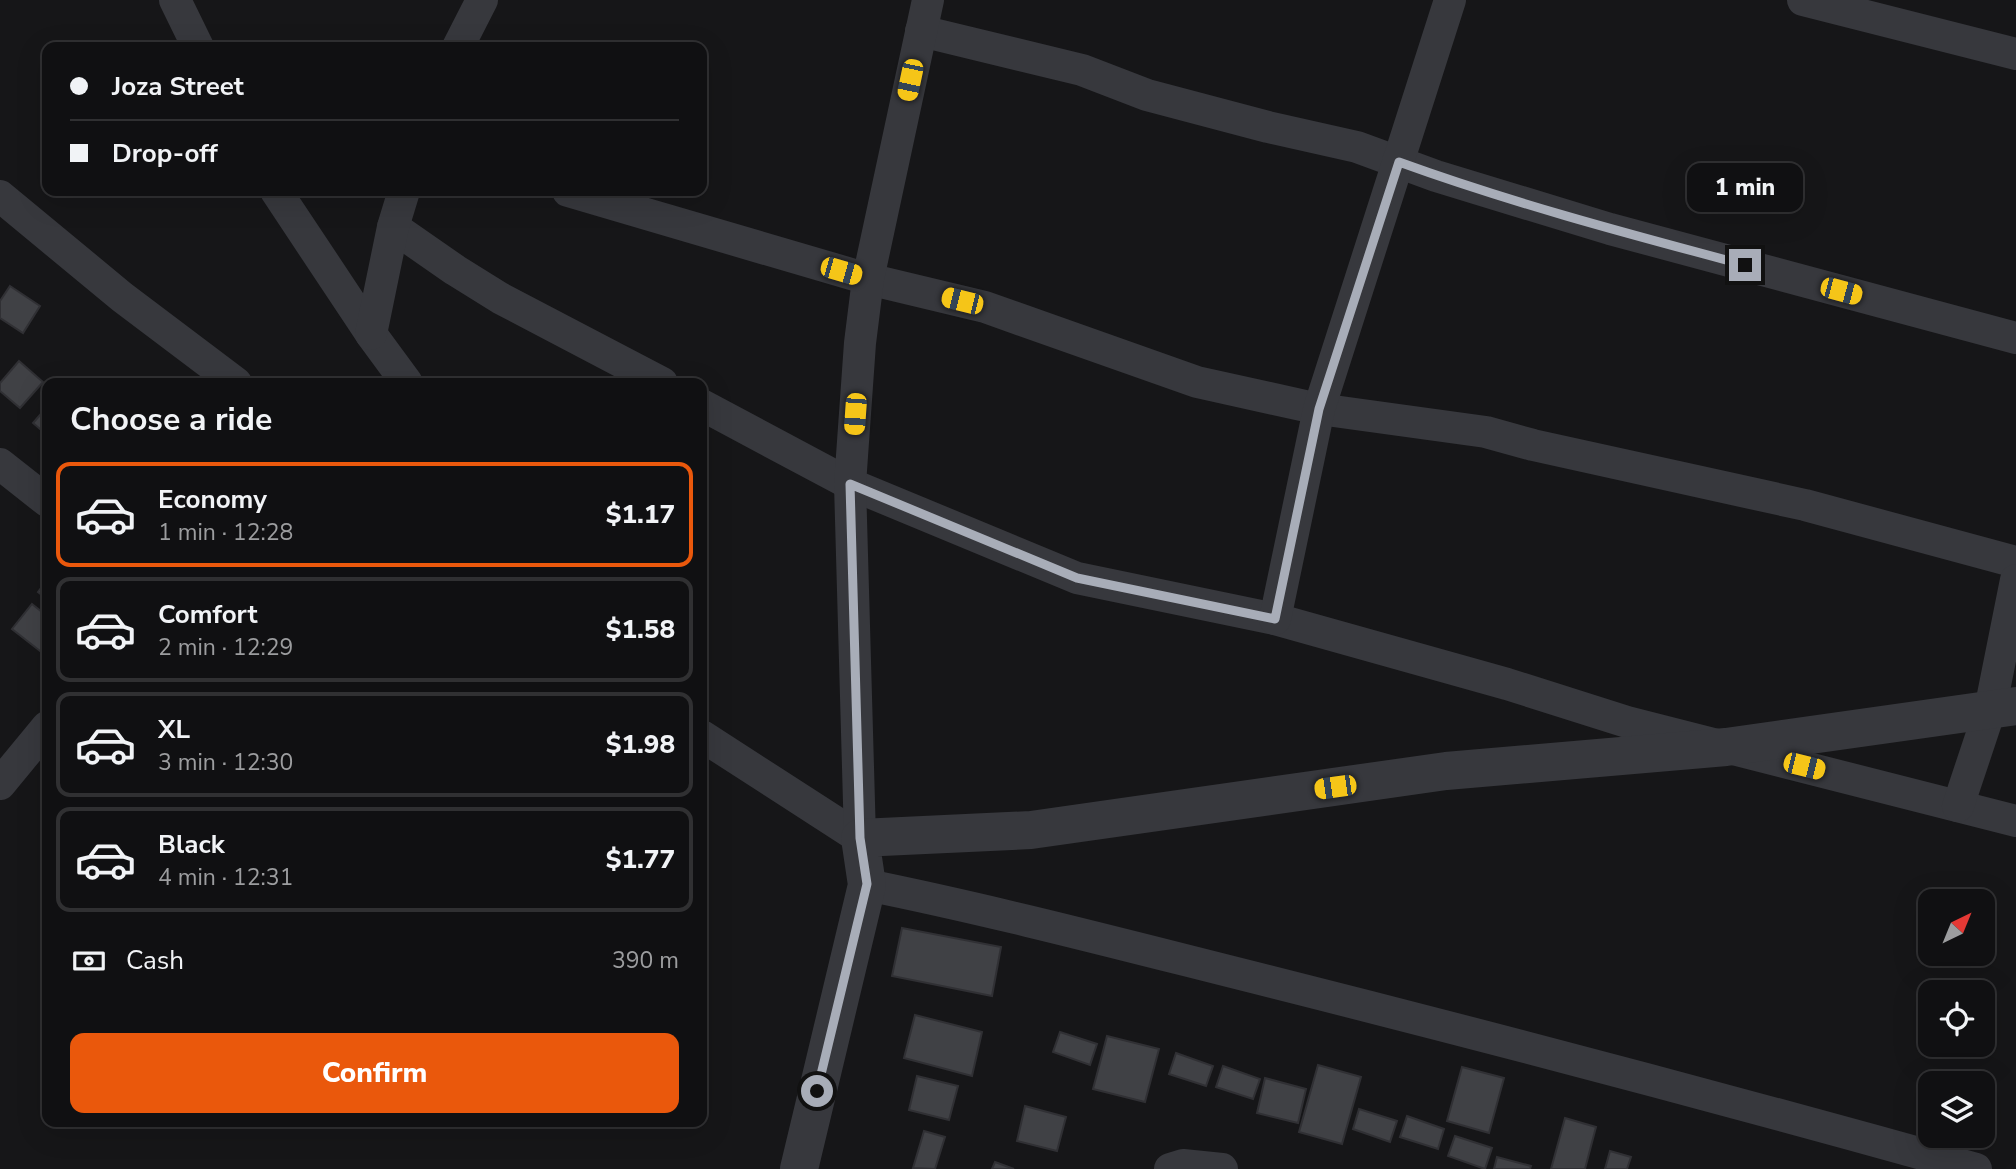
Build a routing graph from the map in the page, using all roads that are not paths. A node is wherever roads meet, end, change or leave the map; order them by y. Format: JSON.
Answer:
{"nodes":[{"id":1,"x":175,"y":0,"type":"edge"},
{"id":2,"x":482,"y":0,"type":"edge"},
{"id":3,"x":928,"y":0,"type":"edge"},
{"id":4,"x":1450,"y":0,"type":"edge"},
{"id":5,"x":1803,"y":0,"type":"edge"},
{"id":6,"x":921,"y":31,"type":"junction"},
{"id":7,"x":196,"y":42,"type":"edge"},
{"id":8,"x":461,"y":42,"type":"edge"},
{"id":9,"x":2016,"y":54,"type":"edge"},
{"id":10,"x":1399,"y":162,"type":"junction"},
{"id":11,"x":279,"y":196,"type":"edge"},
{"id":12,"x":402,"y":196,"type":"edge"},
{"id":13,"x":585,"y":196,"type":"edge"},
{"id":14,"x":0,"y":197,"type":"edge"},
{"id":15,"x":393,"y":227,"type":"junction"},
{"id":16,"x":868,"y":279,"type":"junction"},
{"id":17,"x":371,"y":334,"type":"junction"},
{"id":18,"x":2016,"y":338,"type":"edge"},
{"id":19,"x":229,"y":378,"type":"edge"},
{"id":20,"x":403,"y":378,"type":"edge"},
{"id":21,"x":652,"y":378,"type":"edge"},
{"id":22,"x":707,"y":408,"type":"edge"},
{"id":23,"x":1319,"y":409,"type":"junction"},
{"id":24,"x":0,"y":464,"type":"edge"},
{"id":25,"x":850,"y":484,"type":"junction"},
{"id":26,"x":42,"y":496,"type":"edge"},
{"id":27,"x":2016,"y":562,"type":"edge"},
{"id":28,"x":2016,"y":580,"type":"edge"},
{"id":29,"x":1275,"y":619,"type":"junction"},
{"id":30,"x":2003,"y":708,"type":"edge"},
{"id":31,"x":42,"y":733,"type":"edge"},
{"id":32,"x":707,"y":739,"type":"edge"},
{"id":33,"x":1727,"y":747,"type":"junction"},
{"id":34,"x":0,"y":784,"type":"edge"},
{"id":35,"x":1958,"y":806,"type":"junction"},
{"id":36,"x":2016,"y":821,"type":"edge"},
{"id":37,"x":860,"y":838,"type":"junction"},
{"id":38,"x":867,"y":884,"type":"junction"},
{"id":39,"x":799,"y":1169,"type":"edge"},
{"id":40,"x":1170,"y":1169,"type":"edge"},
{"id":41,"x":1222,"y":1169,"type":"edge"},
{"id":42,"x":1976,"y":1169,"type":"edge"}],
"edges":[{"from":1,"to":7,"type":"street"},
{"from":2,"to":8,"type":"street"},
{"from":3,"to":6,"type":"street"},
{"from":4,"to":10,"type":"street"},
{"from":5,"to":9,"type":"street"},
{"from":6,"to":10,"type":"street"},
{"from":6,"to":16,"type":"street"},
{"from":10,"to":18,"type":"street"},
{"from":10,"to":23,"type":"street"},
{"from":11,"to":17,"type":"street"},
{"from":12,"to":15,"type":"street"},
{"from":13,"to":16,"type":"street"},
{"from":14,"to":19,"type":"street"},
{"from":15,"to":17,"type":"street"},
{"from":15,"to":21,"type":"street"},
{"from":16,"to":23,"type":"street"},
{"from":16,"to":25,"type":"street"},
{"from":17,"to":20,"type":"street"},
{"from":22,"to":25,"type":"street"},
{"from":23,"to":27,"type":"street"},
{"from":23,"to":29,"type":"street"},
{"from":24,"to":26,"type":"street"},
{"from":25,"to":29,"type":"street"},
{"from":25,"to":37,"type":"street"},
{"from":28,"to":30,"type":"street"},
{"from":29,"to":33,"type":"street"},
{"from":30,"to":33,"type":"street"},
{"from":30,"to":35,"type":"street"},
{"from":31,"to":34,"type":"street"},
{"from":32,"to":37,"type":"street"},
{"from":33,"to":35,"type":"street"},
{"from":33,"to":37,"type":"street"},
{"from":35,"to":36,"type":"street"},
{"from":37,"to":38,"type":"street"},
{"from":38,"to":39,"type":"street"},
{"from":38,"to":42,"type":"street"},
{"from":40,"to":41,"type":"street"}]}
